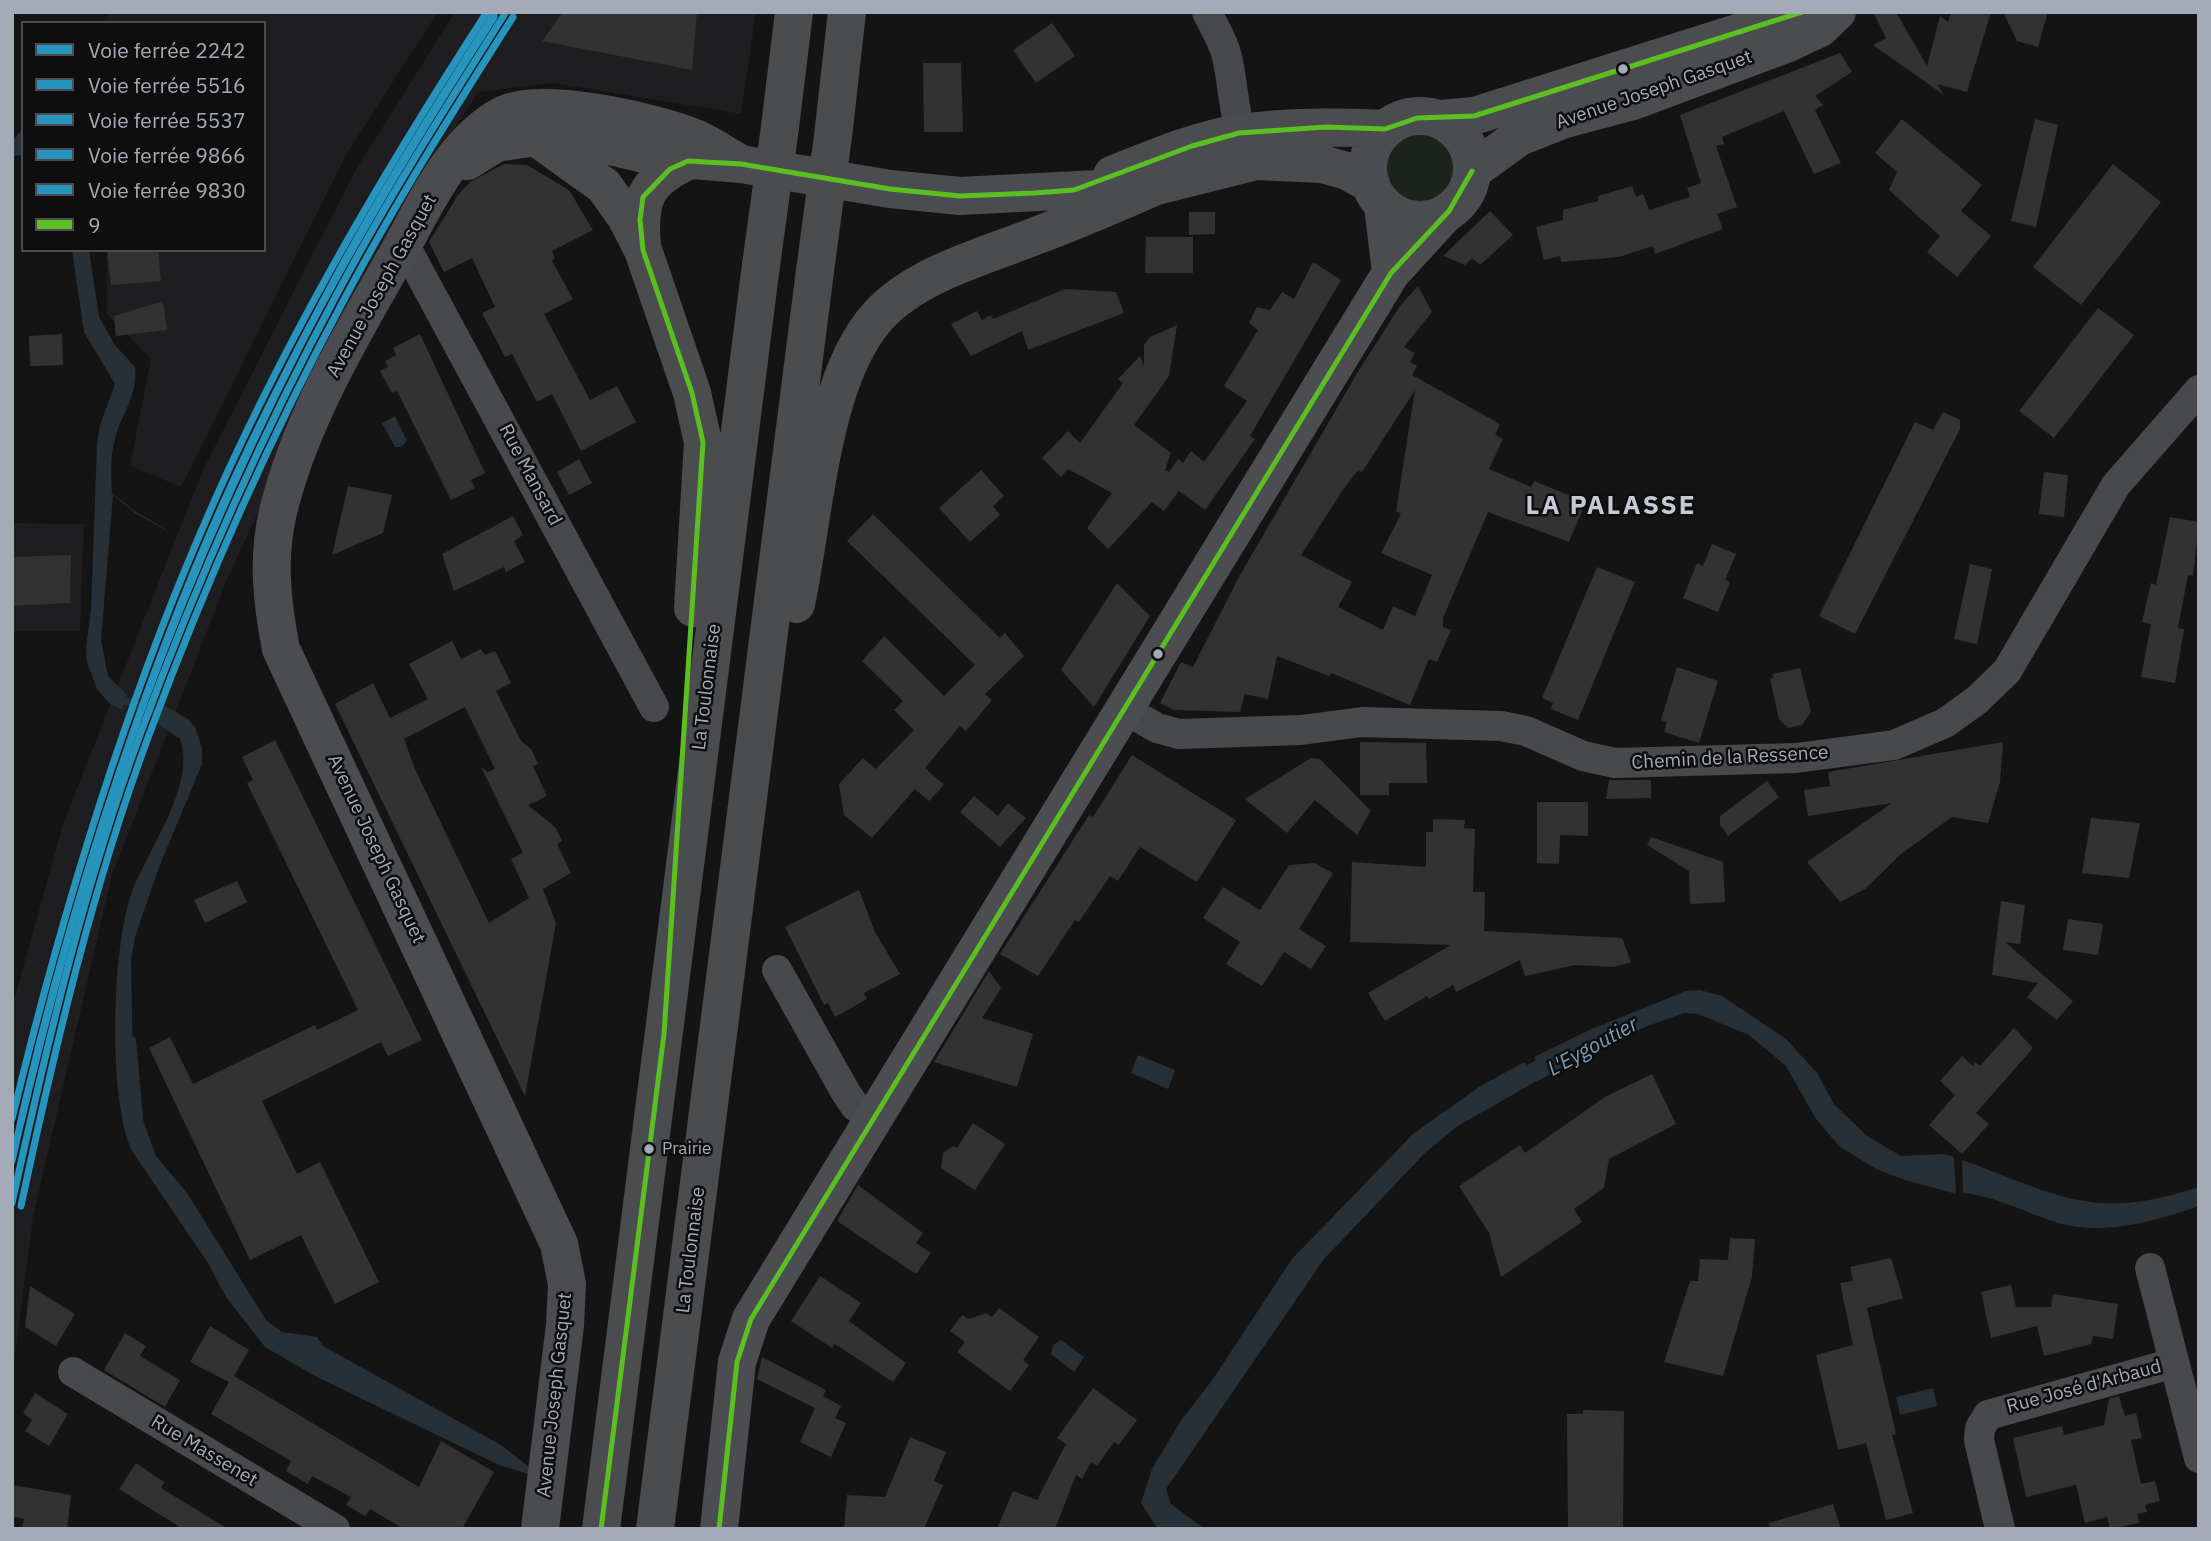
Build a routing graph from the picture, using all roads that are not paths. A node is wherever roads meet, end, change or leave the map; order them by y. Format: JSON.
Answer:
{"nodes":[{"id":1,"x":794,"y":12,"type":"edge"},
{"id":2,"x":847,"y":12,"type":"edge"},
{"id":3,"x":868,"y":12,"type":"edge"},
{"id":4,"x":1208,"y":12,"type":"edge"},
{"id":5,"x":1837,"y":12,"type":"edge"},
{"id":6,"x":1788,"y":26,"type":"edge"},
{"id":7,"x":843,"y":50,"type":"junction"},
{"id":8,"x":1586,"y":98,"type":"junction"},
{"id":9,"x":1440,"y":119,"type":"junction"},
{"id":10,"x":1385,"y":129,"type":"junction"},
{"id":11,"x":536,"y":137,"type":"junction"},
{"id":12,"x":1248,"y":147,"type":"junction"},
{"id":13,"x":688,"y":161,"type":"junction"},
{"id":14,"x":741,"y":164,"type":"junction"},
{"id":15,"x":1472,"y":170,"type":"junction"},
{"id":16,"x":1156,"y":186,"type":"junction"},
{"id":17,"x":436,"y":187,"type":"junction"},
{"id":18,"x":1074,"y":190,"type":"junction"},
{"id":19,"x":1377,"y":194,"type":"junction"},
{"id":20,"x":1446,"y":214,"type":"junction"},
{"id":21,"x":404,"y":244,"type":"junction"},
{"id":22,"x":643,"y":250,"type":"junction"},
{"id":23,"x":1391,"y":272,"type":"junction"},
{"id":24,"x":2199,"y":390,"type":"edge"},
{"id":25,"x":654,"y":707,"type":"dead end"},
{"id":26,"x":1126,"y":710,"type":"junction"},
{"id":27,"x":740,"y":863,"type":"junction"},
{"id":28,"x":777,"y":970,"type":"dead end"},
{"id":29,"x":664,"y":1034,"type":"junction"},
{"id":30,"x":872,"y":1118,"type":"junction"},
{"id":31,"x":2150,"y":1268,"type":"dead end"},
{"id":32,"x":2174,"y":1363,"type":"junction"},
{"id":33,"x":73,"y":1372,"type":"dead end"},
{"id":34,"x":2195,"y":1426,"type":"edge"},
{"id":35,"x":2199,"y":1458,"type":"edge"},
{"id":36,"x":335,"y":1529,"type":"edge"},
{"id":37,"x":540,"y":1529,"type":"edge"},
{"id":38,"x":601,"y":1529,"type":"edge"},
{"id":39,"x":655,"y":1529,"type":"edge"},
{"id":40,"x":719,"y":1529,"type":"edge"},
{"id":41,"x":2000,"y":1529,"type":"edge"}],
"edges":[{"from":1,"to":29,"type":"highway","name":"La Toulonnaise","bridge":true},
{"from":2,"to":7,"type":"highway","name":"La Toulonnaise"},
{"from":3,"to":7,"type":"highway"},
{"from":4,"to":12,"type":"street"},
{"from":5,"to":6,"type":"main road","name":"Avenue Joseph Gasquet"},
{"from":6,"to":8,"type":"main road","name":"Avenue Joseph Gasquet"},
{"from":7,"to":27,"type":"highway","name":"La Toulonnaise","bridge":true},
{"from":8,"to":9,"type":"main road","name":"Avenue Joseph Gasquet"},
{"from":8,"to":15,"type":"main road","name":"Avenue Joseph Gasquet"},
{"from":9,"to":10,"type":"main road"},
{"from":9,"to":15,"type":"main road"},
{"from":10,"to":12,"type":"main road","name":"Avenue Joseph Gasquet"},
{"from":10,"to":19,"type":"main road"},
{"from":11,"to":13,"type":"main road","name":"Avenue Joseph Gasquet"},
{"from":11,"to":17,"type":"main road","name":"Avenue Joseph Gasquet"},
{"from":11,"to":22,"type":"highway"},
{"from":12,"to":16,"type":"main road","name":"Avenue Joseph Gasquet"},
{"from":12,"to":18,"type":"main road","name":"Avenue Joseph Gasquet"},
{"from":12,"to":19,"type":"main road","name":"Avenue Joseph Gasquet"},
{"from":13,"to":14,"type":"main road","name":"Avenue Joseph Gasquet"},
{"from":13,"to":22,"type":"highway"},
{"from":14,"to":17,"type":"main road","name":"Avenue Joseph Gasquet"},
{"from":14,"to":18,"type":"main road","name":"Avenue Joseph Gasquet"},
{"from":15,"to":20,"type":"main road"},
{"from":16,"to":18,"type":"main road","name":"Avenue Joseph Gasquet"},
{"from":16,"to":27,"type":"highway"},
{"from":17,"to":21,"type":"main road","name":"Avenue Joseph Gasquet"},
{"from":19,"to":20,"type":"main road"},
{"from":19,"to":23,"type":"street"},
{"from":20,"to":23,"type":"street"},
{"from":21,"to":25,"type":"street","name":"Rue Mansard"},
{"from":21,"to":37,"type":"main road","name":"Avenue Joseph Gasquet"},
{"from":22,"to":29,"type":"highway"},
{"from":23,"to":26,"type":"street"},
{"from":24,"to":26,"type":"street","name":"Chemin de la Ressence"},
{"from":26,"to":30,"type":"street"},
{"from":27,"to":39,"type":"highway","name":"La Toulonnaise"},
{"from":28,"to":30,"type":"street"},
{"from":29,"to":38,"type":"highway","name":"La Toulonnaise"},
{"from":30,"to":40,"type":"street"},
{"from":31,"to":32,"type":"street"},
{"from":32,"to":34,"type":"street"},
{"from":32,"to":41,"type":"street","name":"Rue José d'Arbaud"},
{"from":33,"to":36,"type":"street","name":"Rue Massenet"},
{"from":34,"to":35,"type":"street"}]}
